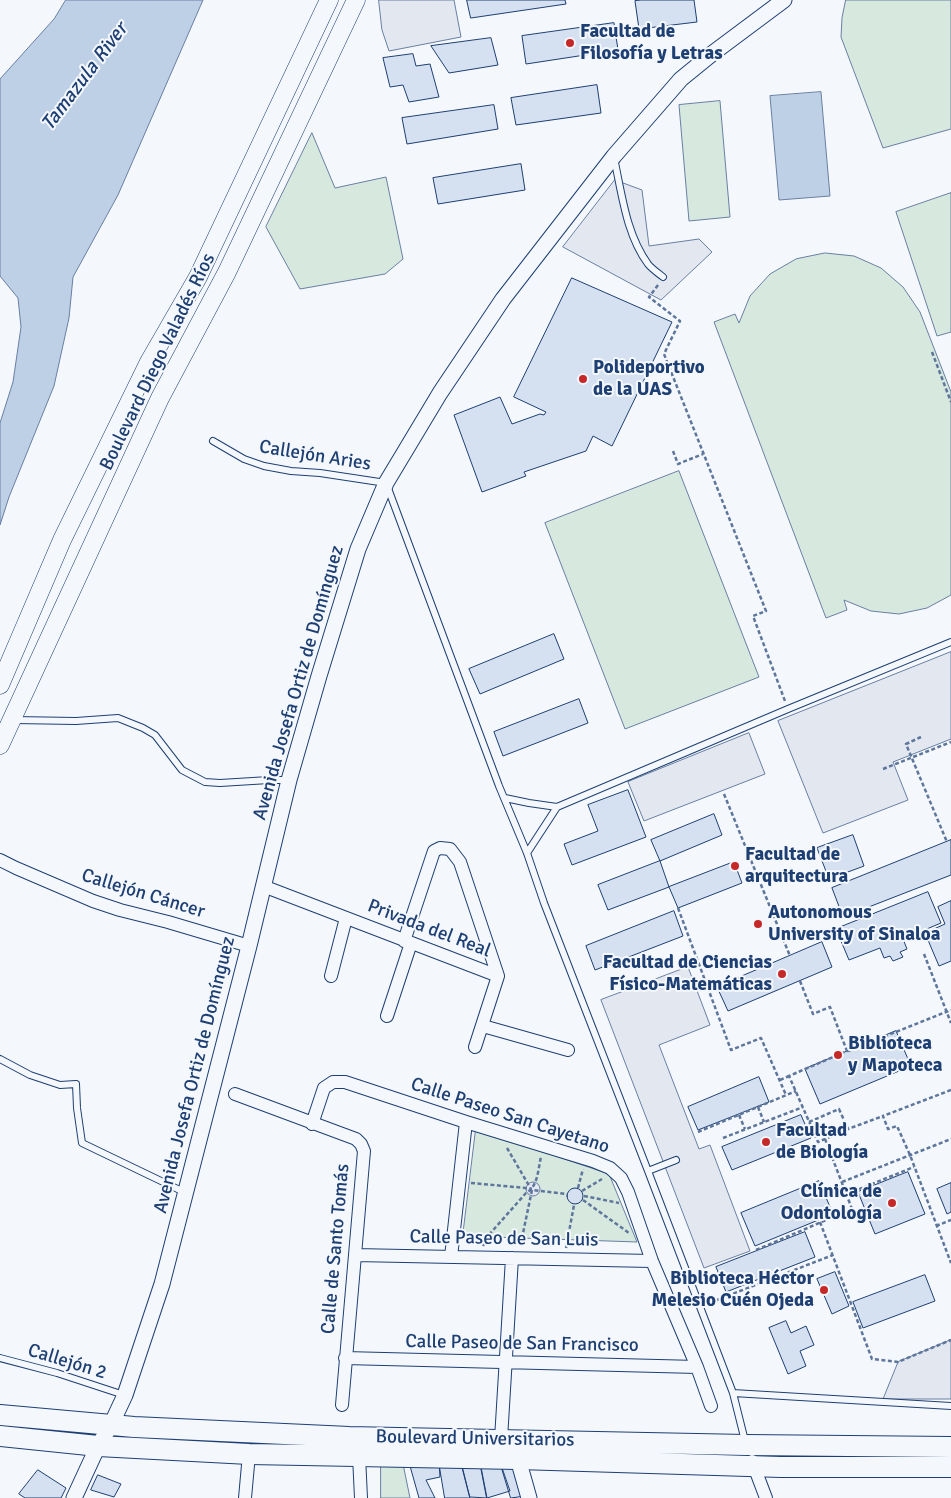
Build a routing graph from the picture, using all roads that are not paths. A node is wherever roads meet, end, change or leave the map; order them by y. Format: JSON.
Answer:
{"nodes":[{"id":1,"x":329,"y":0,"type":"edge"},
{"id":2,"x":356,"y":0,"type":"edge"},
{"id":3,"x":784,"y":0,"type":"edge"},
{"id":4,"x":614,"y":156,"type":"junction"},
{"id":5,"x":663,"y":276,"type":"road end"},
{"id":6,"x":214,"y":441,"type":"dead end"},
{"id":7,"x":386,"y":483,"type":"junction"},
{"id":8,"x":951,"y":642,"type":"edge"},
{"id":9,"x":0,"y":685,"type":"edge"},
{"id":10,"x":12,"y":720,"type":"junction"},
{"id":11,"x":0,"y":745,"type":"edge"},
{"id":12,"x":289,"y":780,"type":"junction"},
{"id":13,"x":505,"y":798,"type":"junction"},
{"id":14,"x":558,"y":807,"type":"junction"},
{"id":15,"x":526,"y":853,"type":"junction"},
{"id":16,"x":0,"y":860,"type":"edge"},
{"id":17,"x":263,"y":886,"type":"junction"},
{"id":18,"x":346,"y":918,"type":"junction"},
{"id":19,"x":407,"y":942,"type":"junction"},
{"id":20,"x":249,"y":946,"type":"junction"},
{"id":21,"x":331,"y":976,"type":"dead end"},
{"id":22,"x":498,"y":976,"type":"junction"},
{"id":23,"x":387,"y":1016,"type":"dead end"},
{"id":24,"x":483,"y":1026,"type":"junction"},
{"id":25,"x":475,"y":1048,"type":"dead end"},
{"id":26,"x":568,"y":1050,"type":"dead end"},
{"id":27,"x":0,"y":1059,"type":"edge"},
{"id":28,"x":235,"y":1094,"type":"dead end"},
{"id":29,"x":466,"y":1122,"type":"junction"},
{"id":30,"x":312,"y":1124,"type":"junction"},
{"id":31,"x":676,"y":1160,"type":"dead end"},
{"id":32,"x":648,"y":1171,"type":"junction"},
{"id":33,"x":186,"y":1193,"type":"junction"},
{"id":34,"x":355,"y":1255,"type":"junction"},
{"id":35,"x":451,"y":1257,"type":"junction"},
{"id":36,"x":517,"y":1258,"type":"junction"},
{"id":37,"x":652,"y":1261,"type":"junction"},
{"id":38,"x":0,"y":1358,"type":"edge"},
{"id":39,"x":345,"y":1358,"type":"junction"},
{"id":40,"x":506,"y":1363,"type":"junction"},
{"id":41,"x":697,"y":1367,"type":"junction"},
{"id":42,"x":733,"y":1393,"type":"junction"},
{"id":43,"x":125,"y":1395,"type":"junction"},
{"id":44,"x":342,"y":1405,"type":"dead end"},
{"id":45,"x":711,"y":1406,"type":"dead end"},
{"id":46,"x":951,"y":1406,"type":"edge"},
{"id":47,"x":0,"y":1415,"type":"edge"},
{"id":48,"x":111,"y":1426,"type":"junction"},
{"id":49,"x":0,"y":1436,"type":"edge"},
{"id":50,"x":501,"y":1440,"type":"junction"},
{"id":51,"x":746,"y":1445,"type":"junction"},
{"id":52,"x":98,"y":1446,"type":"junction"},
{"id":53,"x":951,"y":1447,"type":"edge"},
{"id":54,"x":519,"y":1449,"type":"junction"},
{"id":55,"x":248,"y":1454,"type":"junction"},
{"id":56,"x":358,"y":1456,"type":"junction"},
{"id":57,"x":754,"y":1466,"type":"junction"},
{"id":58,"x":951,"y":1466,"type":"edge"},
{"id":59,"x":74,"y":1498,"type":"edge"},
{"id":60,"x":245,"y":1498,"type":"edge"},
{"id":61,"x":361,"y":1498,"type":"edge"},
{"id":62,"x":529,"y":1498,"type":"edge"},
{"id":63,"x":766,"y":1498,"type":"edge"}],
"edges":[{"from":1,"to":9,"type":"main road","name":"Boulevard Diego Valadés Ríos"},
{"from":2,"to":10,"type":"main road","name":"Boulevard Diego Valadés Ríos"},
{"from":3,"to":4,"type":"street","name":"Avenida Josefa Ortiz de Domínguez"},
{"from":4,"to":5,"type":"lane"},
{"from":4,"to":7,"type":"street","name":"Avenida Josefa Ortiz de Domínguez"},
{"from":6,"to":7,"type":"lane","name":"Callejón Aries"},
{"from":7,"to":12,"type":"street","name":"Avenida Josefa Ortiz de Domínguez"},
{"from":7,"to":13,"type":"lane"},
{"from":8,"to":14,"type":"lane"},
{"from":10,"to":11,"type":"main road","name":"Boulevard Diego Valadés Ríos"},
{"from":10,"to":12,"type":"lane"},
{"from":12,"to":17,"type":"street","name":"Avenida Josefa Ortiz de Domínguez"},
{"from":13,"to":14,"type":"lane"},
{"from":13,"to":15,"type":"lane"},
{"from":14,"to":15,"type":"lane"},
{"from":15,"to":32,"type":"lane"},
{"from":16,"to":20,"type":"street","name":"Callejón Cáncer"},
{"from":17,"to":18,"type":"street","name":"Privada del Real"},
{"from":17,"to":20,"type":"street","name":"Avenida Josefa Ortiz de Domínguez"},
{"from":18,"to":19,"type":"street","name":"Privada del Real"},
{"from":18,"to":21,"type":"street"},
{"from":19,"to":22,"type":"street","name":"Privada del Real"},
{"from":19,"to":22,"type":"street","name":"Privada del Real"},
{"from":19,"to":23,"type":"street"},
{"from":20,"to":33,"type":"street","name":"Avenida Josefa Ortiz de Domínguez"},
{"from":22,"to":24,"type":"street"},
{"from":24,"to":25,"type":"street"},
{"from":24,"to":26,"type":"street"},
{"from":27,"to":33,"type":"lane"},
{"from":28,"to":30,"type":"street","name":"Calle de Santo Tomás"},
{"from":29,"to":30,"type":"street","name":"Calle Paseo San Cayetano"},
{"from":29,"to":35,"type":"street"},
{"from":29,"to":37,"type":"street","name":"Calle Paseo San Cayetano"},
{"from":30,"to":34,"type":"street","name":"Calle de Santo Tomás"},
{"from":31,"to":32,"type":"lane"},
{"from":32,"to":42,"type":"lane"},
{"from":33,"to":43,"type":"street","name":"Avenida Josefa Ortiz de Domínguez"},
{"from":34,"to":35,"type":"street","name":"Calle Paseo de San Luis"},
{"from":34,"to":39,"type":"street","name":"Calle de Santo Tomás"},
{"from":35,"to":36,"type":"street","name":"Calle Paseo de San Luis"},
{"from":36,"to":37,"type":"street","name":"Calle Paseo de San Luis"},
{"from":36,"to":40,"type":"street"},
{"from":37,"to":41,"type":"street","name":"Calle Paseo San Cayetano"},
{"from":38,"to":43,"type":"lane","name":"Callejón 2"},
{"from":39,"to":40,"type":"street","name":"Calle Paseo de San Francisco"},
{"from":39,"to":44,"type":"street","name":"Calle de Santo Tomás"},
{"from":40,"to":41,"type":"street","name":"Calle Paseo de San Francisco"},
{"from":40,"to":50,"type":"street"},
{"from":41,"to":45,"type":"street","name":"Calle Paseo San Cayetano"},
{"from":42,"to":46,"type":"lane"},
{"from":42,"to":51,"type":"lane"},
{"from":43,"to":48,"type":"street","name":"Avenida Josefa Ortiz de Domínguez"},
{"from":47,"to":48,"type":"main road","name":"Boulevard Universitarios"},
{"from":48,"to":50,"type":"main road","name":"Boulevard Universitarios"},
{"from":48,"to":52,"type":"street","name":"Avenida Josefa Ortiz de Domínguez"},
{"from":49,"to":52,"type":"main road","name":"Boulevard Universitarios"},
{"from":50,"to":54,"type":"main road","name":"Boulevard Universitarios"},
{"from":51,"to":53,"type":"main road","name":"Boulevard Universitarios"},
{"from":51,"to":54,"type":"main road","name":"Boulevard Universitarios"},
{"from":51,"to":57,"type":"street"},
{"from":52,"to":55,"type":"main road","name":"Boulevard Universitarios"},
{"from":52,"to":59,"type":"street","name":"Avenida Josefa Ortiz de Domínguez"},
{"from":54,"to":56,"type":"main road","name":"Boulevard Universitarios"},
{"from":54,"to":57,"type":"main road","name":"Boulevard Universitarios"},
{"from":54,"to":62,"type":"street"},
{"from":55,"to":56,"type":"main road","name":"Boulevard Universitarios"},
{"from":55,"to":60,"type":"street"},
{"from":56,"to":61,"type":"street"},
{"from":57,"to":58,"type":"main road","name":"Boulevard Universitarios"},
{"from":57,"to":63,"type":"street"}]}
